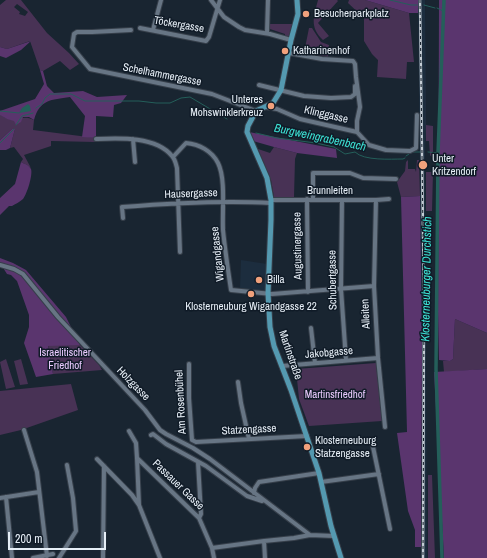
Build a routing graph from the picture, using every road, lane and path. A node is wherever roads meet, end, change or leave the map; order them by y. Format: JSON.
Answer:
{"nodes":[{"id":1,"x":161,"y":0,"type":"edge"},
{"id":2,"x":211,"y":0,"type":"edge"},
{"id":3,"x":220,"y":0,"type":"edge"},
{"id":4,"x":268,"y":0,"type":"edge"},
{"id":5,"x":297,"y":0,"type":"edge"},
{"id":6,"x":217,"y":9,"type":"junction"},
{"id":7,"x":140,"y":28,"type":"dead end"},
{"id":8,"x":131,"y":30,"type":"dead end"},
{"id":9,"x":153,"y":30,"type":"junction"},
{"id":10,"x":267,"y":34,"type":"junction"},
{"id":11,"x":291,"y":40,"type":"junction"},
{"id":12,"x":289,"y":53,"type":"junction"},
{"id":13,"x":356,"y":77,"type":"junction"},
{"id":14,"x":259,"y":85,"type":"dead end"},
{"id":15,"x":280,"y":90,"type":"junction"},
{"id":16,"x":265,"y":107,"type":"junction"},
{"id":17,"x":256,"y":111,"type":"junction"},
{"id":18,"x":417,"y":115,"type":"dead end"},
{"id":19,"x":357,"y":132,"type":"junction"},
{"id":20,"x":96,"y":139,"type":"dead end"},
{"id":21,"x":133,"y":140,"type":"junction"},
{"id":22,"x":173,"y":157,"type":"junction"},
{"id":23,"x":135,"y":162,"type":"dead end"},
{"id":24,"x":396,"y":179,"type":"dead end"},
{"id":25,"x":307,"y":199,"type":"junction"},
{"id":26,"x":313,"y":199,"type":"junction"},
{"id":27,"x":389,"y":199,"type":"dead end"},
{"id":28,"x":342,"y":200,"type":"junction"},
{"id":29,"x":376,"y":200,"type":"junction"},
{"id":30,"x":271,"y":201,"type":"junction"},
{"id":31,"x":223,"y":202,"type":"junction"},
{"id":32,"x":178,"y":203,"type":"junction"},
{"id":33,"x":123,"y":218,"type":"dead end"},
{"id":34,"x":180,"y":252,"type":"dead end"},
{"id":35,"x":0,"y":264,"type":"edge"},
{"id":36,"x":374,"y":286,"type":"junction"},
{"id":37,"x":341,"y":289,"type":"junction"},
{"id":38,"x":308,"y":292,"type":"junction"},
{"id":39,"x":268,"y":293,"type":"junction"},
{"id":40,"x":311,"y":328,"type":"dead end"},
{"id":41,"x":378,"y":358,"type":"junction"},
{"id":42,"x":346,"y":360,"type":"junction"},
{"id":43,"x":315,"y":363,"type":"junction"},
{"id":44,"x":189,"y":364,"type":"dead end"},
{"id":45,"x":282,"y":366,"type":"junction"},
{"id":46,"x":238,"y":382,"type":"dead end"},
{"id":47,"x":385,"y":427,"type":"dead end"},
{"id":48,"x":24,"y":430,"type":"dead end"},
{"id":49,"x":129,"y":430,"type":"dead end"},
{"id":50,"x":150,"y":435,"type":"dead end"},
{"id":51,"x":307,"y":436,"type":"junction"},
{"id":52,"x":249,"y":439,"type":"junction"},
{"id":53,"x":192,"y":440,"type":"joint"},
{"id":54,"x":372,"y":442,"type":"dead end"},
{"id":55,"x":137,"y":458,"type":"junction"},
{"id":56,"x":97,"y":459,"type":"dead end"},
{"id":57,"x":198,"y":462,"type":"junction"},
{"id":58,"x":66,"y":465,"type":"dead end"},
{"id":59,"x":104,"y":466,"type":"junction"},
{"id":60,"x":319,"y":474,"type":"junction"},
{"id":61,"x":379,"y":474,"type":"junction"},
{"id":62,"x":321,"y":482,"type":"junction"},
{"id":63,"x":39,"y":492,"type":"junction"},
{"id":64,"x":254,"y":493,"type":"junction"},
{"id":65,"x":6,"y":497,"type":"junction"},
{"id":66,"x":0,"y":498,"type":"edge"},
{"id":67,"x":266,"y":502,"type":"junction"},
{"id":68,"x":139,"y":505,"type":"junction"},
{"id":69,"x":199,"y":518,"type":"junction"},
{"id":70,"x":390,"y":529,"type":"dead end"},
{"id":71,"x":310,"y":535,"type":"junction"},
{"id":72,"x":334,"y":536,"type":"junction"},
{"id":73,"x":264,"y":540,"type":"junction"},
{"id":74,"x":212,"y":548,"type":"junction"},
{"id":75,"x":53,"y":554,"type":"dead end"},
{"id":76,"x":47,"y":556,"type":"junction"},
{"id":77,"x":12,"y":558,"type":"edge"},
{"id":78,"x":33,"y":558,"type":"edge"},
{"id":79,"x":59,"y":558,"type":"edge"},
{"id":80,"x":103,"y":558,"type":"edge"},
{"id":81,"x":160,"y":558,"type":"edge"},
{"id":82,"x":214,"y":558,"type":"edge"},
{"id":83,"x":265,"y":558,"type":"edge"},
{"id":84,"x":341,"y":558,"type":"edge"}],
"edges":[{"from":1,"to":9,"type":"street"},
{"from":2,"to":6,"type":"street"},
{"from":3,"to":6,"type":"street"},
{"from":4,"to":10,"type":"street"},
{"from":5,"to":11,"type":"main road"},
{"from":6,"to":9,"type":"street","name":"Töckergasse"},
{"from":6,"to":10,"type":"street"},
{"from":7,"to":9,"type":"street","name":"Töckergasse"},
{"from":8,"to":17,"type":"street","name":"Schelhammergasse"},
{"from":10,"to":11,"type":"street"},
{"from":11,"to":12,"type":"main road"},
{"from":12,"to":13,"type":"street"},
{"from":12,"to":15,"type":"main road"},
{"from":13,"to":15,"type":"street"},
{"from":13,"to":19,"type":"street"},
{"from":14,"to":15,"type":"street"},
{"from":15,"to":16,"type":"main road"},
{"from":16,"to":17,"type":"main road"},
{"from":16,"to":19,"type":"street","name":"Klinggasse"},
{"from":17,"to":30,"type":"main road","name":"Martinstraße"},
{"from":18,"to":19,"type":"street","name":"Klinggasse"},
{"from":20,"to":21,"type":"street"},
{"from":21,"to":22,"type":"street"},
{"from":21,"to":23,"type":"street"},
{"from":22,"to":31,"type":"street"},
{"from":22,"to":32,"type":"street"},
{"from":24,"to":26,"type":"street"},
{"from":25,"to":26,"type":"street","name":"Brunnleiten"},
{"from":25,"to":30,"type":"street","name":"Brunnleiten"},
{"from":25,"to":38,"type":"street","name":"Augustinergasse"},
{"from":26,"to":28,"type":"street","name":"Brunnleiten"},
{"from":27,"to":29,"type":"street","name":"Brunnleiten"},
{"from":28,"to":29,"type":"street","name":"Brunnleiten"},
{"from":28,"to":37,"type":"street","name":"Schubertgasse"},
{"from":29,"to":36,"type":"street","name":"Alleiten"},
{"from":30,"to":31,"type":"street","name":"Hausergasse"},
{"from":30,"to":39,"type":"main road","name":"Martinstraße"},
{"from":31,"to":32,"type":"street","name":"Hausergasse"},
{"from":31,"to":39,"type":"street","name":"Wigandgasse"},
{"from":32,"to":33,"type":"street","name":"Hausergasse"},
{"from":32,"to":34,"type":"street"},
{"from":35,"to":64,"type":"street","name":"Holzgasse"},
{"from":36,"to":37,"type":"street"},
{"from":36,"to":41,"type":"street","name":"Alleiten"},
{"from":37,"to":38,"type":"street"},
{"from":37,"to":42,"type":"street","name":"Schubertgasse"},
{"from":38,"to":39,"type":"street"},
{"from":39,"to":45,"type":"main road","name":"Martinstraße"},
{"from":40,"to":43,"type":"street"},
{"from":41,"to":42,"type":"street","name":"Jakobgasse"},
{"from":41,"to":47,"type":"street","name":"Alleiten"},
{"from":42,"to":43,"type":"street","name":"Jakobgasse"},
{"from":43,"to":45,"type":"street","name":"Jakobgasse"},
{"from":44,"to":53,"type":"street","name":"Am Rosenbühel"},
{"from":45,"to":51,"type":"main road","name":"Martinstraße"},
{"from":46,"to":52,"type":"street"},
{"from":48,"to":63,"type":"street"},
{"from":49,"to":55,"type":"street","name":"Passauer Gasse"},
{"from":50,"to":57,"type":"street","name":"Holzgasse"},
{"from":51,"to":52,"type":"street","name":"Statzengasse"},
{"from":51,"to":60,"type":"main road","name":"Martinstraße"},
{"from":52,"to":53,"type":"street","name":"Statzengasse"},
{"from":54,"to":61,"type":"street"},
{"from":55,"to":68,"type":"street","name":"Passauer Gasse"},
{"from":55,"to":69,"type":"street","name":"Passauer Gasse"},
{"from":56,"to":59,"type":"street"},
{"from":57,"to":67,"type":"street","name":"Holzgasse"},
{"from":57,"to":69,"type":"street","name":"Passauer Gasse"},
{"from":58,"to":79,"type":"street"},
{"from":59,"to":68,"type":"street"},
{"from":59,"to":80,"type":"street"},
{"from":60,"to":62,"type":"main road","name":"Martinstraße"},
{"from":60,"to":64,"type":"street"},
{"from":61,"to":62,"type":"street"},
{"from":61,"to":70,"type":"street"},
{"from":62,"to":72,"type":"main road","name":"Martinstraße"},
{"from":63,"to":65,"type":"street"},
{"from":63,"to":76,"type":"street"},
{"from":64,"to":67,"type":"street","name":"Holzgasse"},
{"from":65,"to":66,"type":"street"},
{"from":65,"to":77,"type":"street"},
{"from":67,"to":71,"type":"street","name":"Holzgasse"},
{"from":68,"to":81,"type":"street"},
{"from":69,"to":74,"type":"street"},
{"from":71,"to":72,"type":"street"},
{"from":71,"to":73,"type":"street"},
{"from":72,"to":84,"type":"main road","name":"Martinstraße"},
{"from":73,"to":74,"type":"street"},
{"from":73,"to":83,"type":"street"},
{"from":74,"to":82,"type":"street"},
{"from":75,"to":76,"type":"street"},
{"from":76,"to":78,"type":"street"}]}
